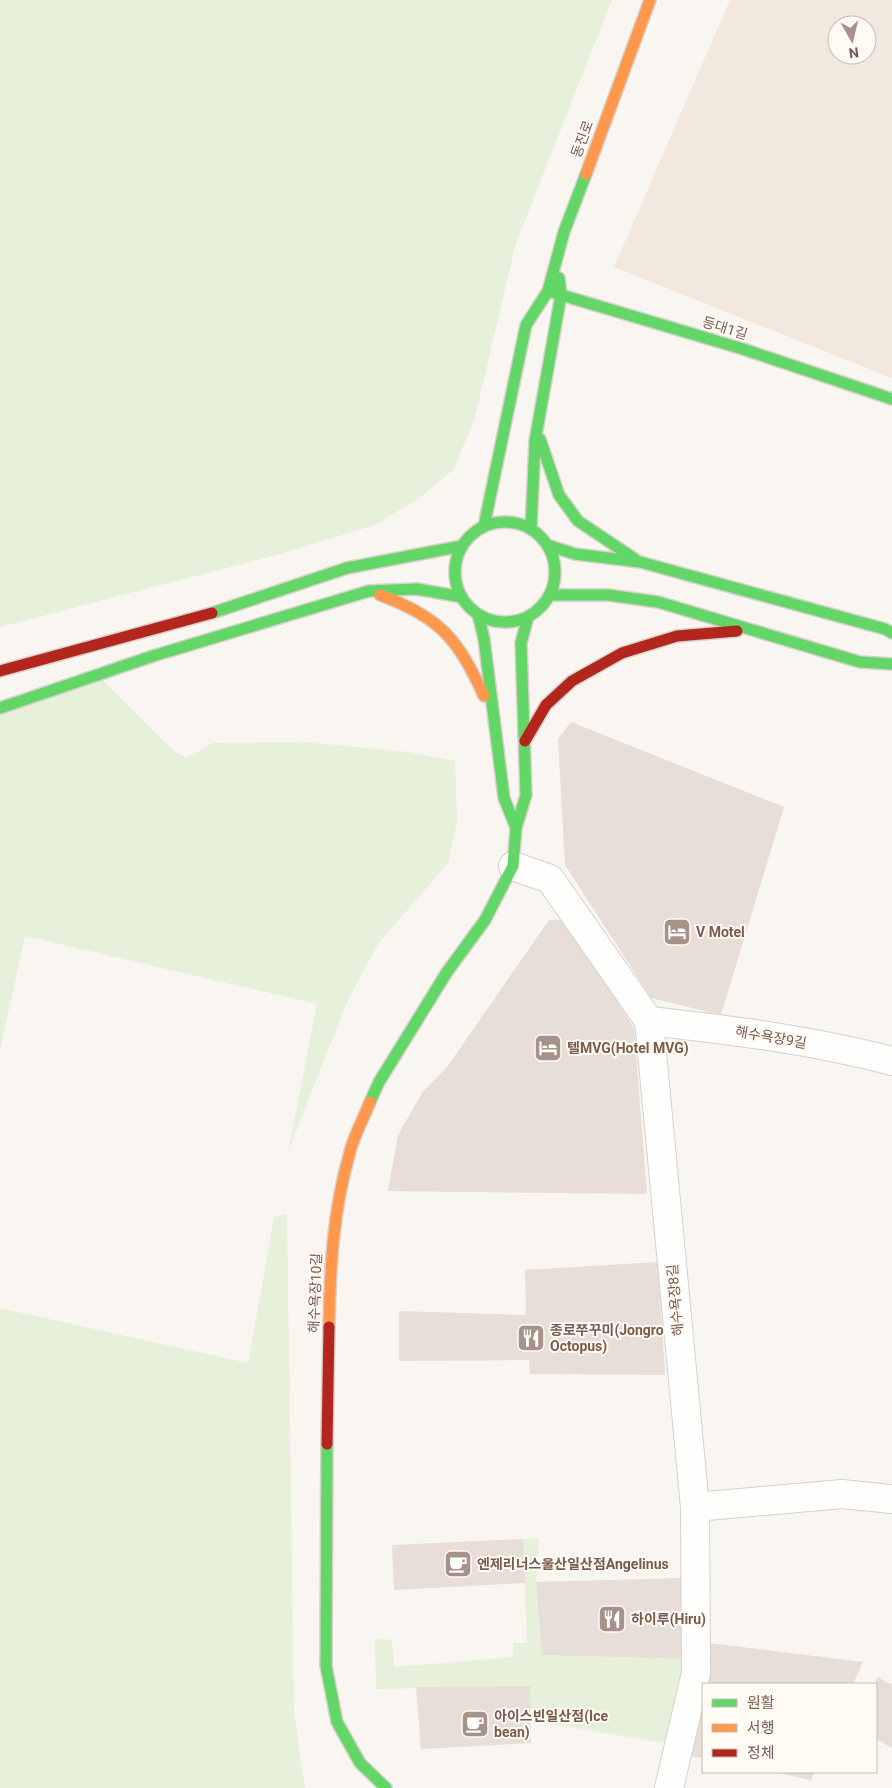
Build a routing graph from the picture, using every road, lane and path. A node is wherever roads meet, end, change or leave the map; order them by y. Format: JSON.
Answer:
{"nodes":[{"id":1,"x":650,"y":0,"type":"edge"},
{"id":2,"x":557,"y":260,"type":"junction"},
{"id":3,"x":548,"y":291,"type":"junction"},
{"id":4,"x":561,"y":295,"type":"junction"},
{"id":5,"x":892,"y":399,"type":"edge"},
{"id":6,"x":536,"y":426,"type":"junction"},
{"id":7,"x":484,"y":526,"type":"junction"},
{"id":8,"x":531,"y":529,"type":"junction"},
{"id":9,"x":548,"y":544,"type":"junction"},
{"id":10,"x":462,"y":546,"type":"junction"},
{"id":11,"x":640,"y":562,"type":"junction"},
{"id":12,"x":369,"y":591,"type":"junction"},
{"id":13,"x":550,"y":595,"type":"junction"},
{"id":14,"x":462,"y":597,"type":"junction"},
{"id":15,"x":478,"y":614,"type":"junction"},
{"id":16,"x":528,"y":617,"type":"junction"},
{"id":17,"x":753,"y":629,"type":"junction"},
{"id":18,"x":892,"y":633,"type":"edge"},
{"id":19,"x":892,"y":664,"type":"edge"},
{"id":20,"x":0,"y":671,"type":"edge"},
{"id":21,"x":0,"y":708,"type":"edge"},
{"id":22,"x":496,"y":724,"type":"junction"},
{"id":23,"x":526,"y":741,"type":"junction"},
{"id":24,"x":516,"y":828,"type":"junction"},
{"id":25,"x":513,"y":866,"type":"junction"},
{"id":26,"x":649,"y":1020,"type":"junction"},
{"id":27,"x":892,"y":1061,"type":"edge"},
{"id":28,"x":892,"y":1499,"type":"edge"},
{"id":29,"x":695,"y":1507,"type":"junction"},
{"id":30,"x":386,"y":1788,"type":"edge"},
{"id":31,"x":669,"y":1788,"type":"edge"}],
"edges":[{"from":1,"to":2,"type":"street","name":"동진로"},
{"from":2,"to":3,"type":"street","name":"동진로"},
{"from":2,"to":4,"type":"street"},
{"from":3,"to":4,"type":"street","name":"등대1길"},
{"from":3,"to":7,"type":"street","name":"동진로"},
{"from":4,"to":5,"type":"street","name":"등대1길"},
{"from":4,"to":6,"type":"street"},
{"from":6,"to":8,"type":"street"},
{"from":6,"to":11,"type":"street"},
{"from":7,"to":8,"type":"street"},
{"from":7,"to":10,"type":"street"},
{"from":8,"to":9,"type":"street"},
{"from":9,"to":11,"type":"street"},
{"from":9,"to":13,"type":"street"},
{"from":10,"to":14,"type":"street"},
{"from":10,"to":20,"type":"street"},
{"from":11,"to":18,"type":"street"},
{"from":12,"to":14,"type":"street"},
{"from":12,"to":21,"type":"street"},
{"from":12,"to":22,"type":"street"},
{"from":13,"to":16,"type":"street"},
{"from":13,"to":17,"type":"street"},
{"from":14,"to":15,"type":"street"},
{"from":15,"to":16,"type":"street"},
{"from":15,"to":22,"type":"street"},
{"from":16,"to":23,"type":"street"},
{"from":17,"to":19,"type":"street"},
{"from":17,"to":23,"type":"street"},
{"from":22,"to":24,"type":"street"},
{"from":23,"to":24,"type":"street"},
{"from":24,"to":25,"type":"street","name":"해수욕장10길"},
{"from":25,"to":26,"type":"street","name":"해수욕장8길"},
{"from":25,"to":30,"type":"street","name":"해수욕장10길"},
{"from":26,"to":27,"type":"street","name":"해수욕장9길"},
{"from":26,"to":29,"type":"street","name":"해수욕장8길"},
{"from":28,"to":29,"type":"street"},
{"from":29,"to":31,"type":"street","name":"해수욕장8길"}]}
